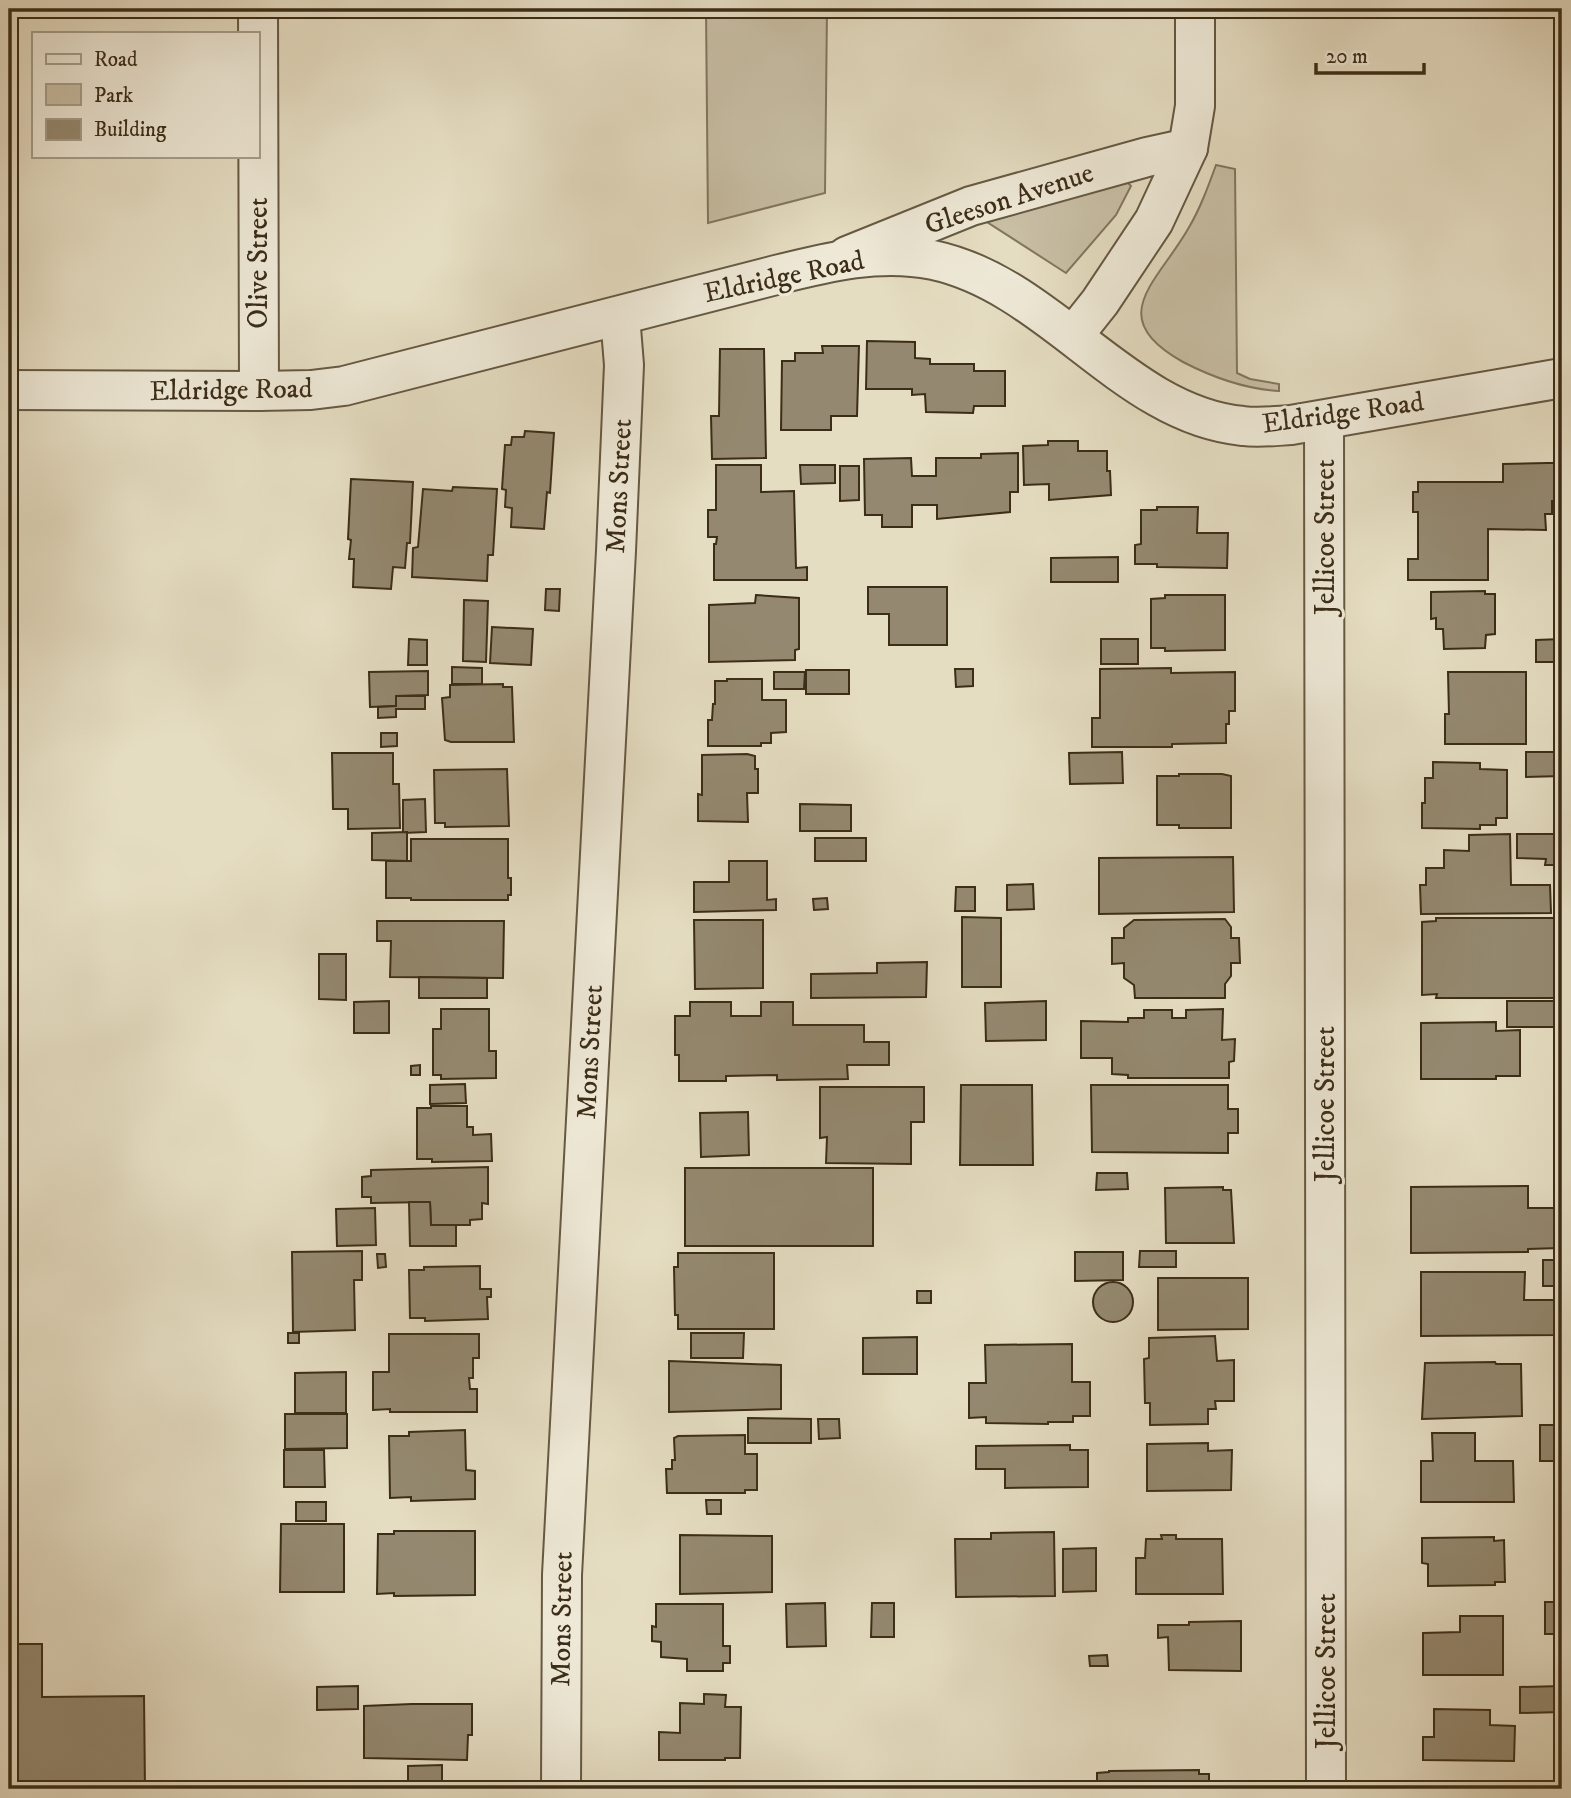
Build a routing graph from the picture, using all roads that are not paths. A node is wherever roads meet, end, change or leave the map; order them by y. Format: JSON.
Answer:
{"nodes":[{"id":1,"x":258,"y":9,"type":"edge"},
{"id":2,"x":1195,"y":9,"type":"edge"},
{"id":3,"x":258,"y":32,"type":"edge"},
{"id":4,"x":1188,"y":148,"type":"junction"},
{"id":5,"x":258,"y":158,"type":"edge"},
{"id":6,"x":833,"y":261,"type":"junction"},
{"id":7,"x":620,"y":316,"type":"junction"},
{"id":8,"x":1073,"y":336,"type":"junction"},
{"id":9,"x":1562,"y":378,"type":"edge"},
{"id":10,"x":9,"y":390,"type":"edge"},
{"id":11,"x":259,"y":391,"type":"junction"},
{"id":12,"x":1324,"y":419,"type":"junction"},
{"id":13,"x":561,"y":1789,"type":"edge"},
{"id":14,"x":1326,"y":1789,"type":"edge"}],
"edges":[{"from":1,"to":3,"type":"street","name":"Olive Street"},
{"from":2,"to":4,"type":"street"},
{"from":4,"to":6,"type":"street","name":"Gleeson Avenue"},
{"from":4,"to":8,"type":"street"},
{"from":5,"to":11,"type":"street","name":"Olive Street"},
{"from":6,"to":7,"type":"street","name":"Eldridge Road"},
{"from":6,"to":8,"type":"street","name":"Eldridge Road"},
{"from":7,"to":11,"type":"street","name":"Eldridge Road"},
{"from":7,"to":13,"type":"street","name":"Mons Street"},
{"from":8,"to":12,"type":"street","name":"Eldridge Road"},
{"from":9,"to":12,"type":"street","name":"Eldridge Road"},
{"from":10,"to":11,"type":"street","name":"Eldridge Road"},
{"from":12,"to":14,"type":"street","name":"Jellicoe Street"}]}
